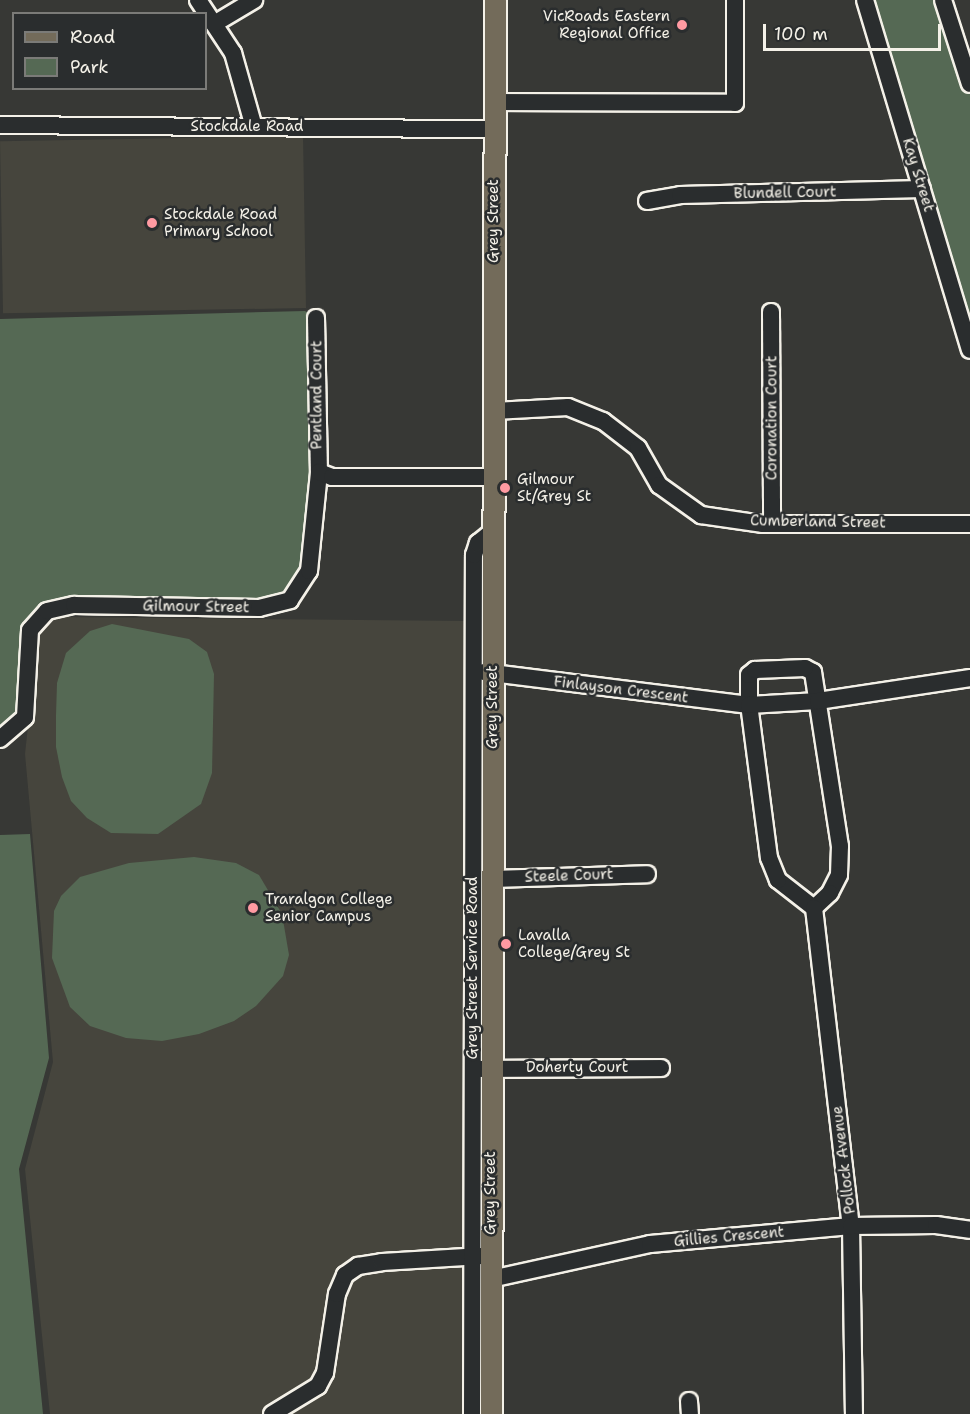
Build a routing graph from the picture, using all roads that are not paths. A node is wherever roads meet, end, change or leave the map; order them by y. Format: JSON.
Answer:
{"nodes":[{"id":1,"x":254,"y":0,"type":"edge"},
{"id":2,"x":495,"y":0,"type":"edge"},
{"id":3,"x":735,"y":0,"type":"edge"},
{"id":4,"x":865,"y":0,"type":"edge"},
{"id":5,"x":943,"y":0,"type":"edge"},
{"id":6,"x":207,"y":14,"type":"edge"},
{"id":7,"x":214,"y":24,"type":"junction"},
{"id":8,"x":965,"y":53,"type":"edge"},
{"id":9,"x":970,"y":84,"type":"edge"},
{"id":10,"x":495,"y":102,"type":"junction"},
{"id":11,"x":0,"y":118,"type":"edge"},
{"id":12,"x":0,"y":126,"type":"edge"},
{"id":13,"x":254,"y":128,"type":"junction"},
{"id":14,"x":495,"y":129,"type":"junction"},
{"id":15,"x":922,"y":189,"type":"junction"},
{"id":16,"x":647,"y":201,"type":"dead end"},
{"id":17,"x":771,"y":312,"type":"dead end"},
{"id":18,"x":316,"y":318,"type":"dead end"},
{"id":19,"x":970,"y":350,"type":"edge"},
{"id":20,"x":494,"y":411,"type":"junction"},
{"id":21,"x":319,"y":472,"type":"junction"},
{"id":22,"x":494,"y":477,"type":"junction"},
{"id":23,"x":772,"y":524,"type":"junction"},
{"id":24,"x":970,"y":524,"type":"edge"},
{"id":25,"x":483,"y":672,"type":"junction"},
{"id":26,"x":970,"y":678,"type":"edge"},
{"id":27,"x":818,"y":701,"type":"junction"},
{"id":28,"x":749,"y":705,"type":"junction"},
{"id":29,"x":0,"y":739,"type":"edge"},
{"id":30,"x":483,"y":855,"type":"junction"},
{"id":31,"x":647,"y":873,"type":"dead end"},
{"id":32,"x":492,"y":879,"type":"junction"},
{"id":33,"x":814,"y":908,"type":"junction"},
{"id":34,"x":662,"y":1068,"type":"dead end"},
{"id":35,"x":482,"y":1069,"type":"junction"},
{"id":36,"x":851,"y":1226,"type":"junction"},
{"id":37,"x":970,"y":1230,"type":"edge"},
{"id":38,"x":485,"y":1264,"type":"junction"},
{"id":39,"x":272,"y":1414,"type":"edge"},
{"id":40,"x":472,"y":1414,"type":"edge"},
{"id":41,"x":491,"y":1414,"type":"edge"},
{"id":42,"x":854,"y":1414,"type":"edge"}],
"edges":[{"from":1,"to":7,"type":"street"},
{"from":2,"to":10,"type":"main road","name":"Grey Street"},
{"from":3,"to":10,"type":"street"},
{"from":4,"to":15,"type":"street","name":"Kay Street"},
{"from":5,"to":8,"type":"street"},
{"from":6,"to":7,"type":"street"},
{"from":7,"to":13,"type":"street"},
{"from":8,"to":9,"type":"street"},
{"from":10,"to":14,"type":"main road","name":"Grey Street"},
{"from":11,"to":12,"type":"street"},
{"from":12,"to":13,"type":"street","name":"Stockdale Road"},
{"from":13,"to":14,"type":"street","name":"Stockdale Road"},
{"from":14,"to":20,"type":"main road","name":"Grey Street"},
{"from":15,"to":16,"type":"street","name":"Blundell Court"},
{"from":15,"to":19,"type":"street","name":"Kay Street"},
{"from":17,"to":23,"type":"street","name":"Coronation Court"},
{"from":18,"to":21,"type":"street","name":"Pentland Court"},
{"from":20,"to":22,"type":"main road","name":"Grey Street"},
{"from":20,"to":23,"type":"street","name":"Cumberland Street"},
{"from":21,"to":22,"type":"street"},
{"from":21,"to":29,"type":"street","name":"Gilmour Street"},
{"from":22,"to":25,"type":"main road","name":"Grey Street"},
{"from":23,"to":24,"type":"street","name":"Cumberland Street"},
{"from":25,"to":28,"type":"street","name":"Finlayson Crescent"},
{"from":25,"to":30,"type":"main road","name":"Grey Street"},
{"from":26,"to":27,"type":"street","name":"Finlayson Crescent"},
{"from":27,"to":28,"type":"street","name":"Finlayson Crescent"},
{"from":27,"to":28,"type":"street"},
{"from":27,"to":33,"type":"street"},
{"from":28,"to":33,"type":"street"},
{"from":30,"to":32,"type":"main road","name":"Grey Street"},
{"from":30,"to":35,"type":"street","name":"Grey Street Service Road"},
{"from":31,"to":32,"type":"street","name":"Steele Court"},
{"from":32,"to":35,"type":"main road","name":"Grey Street"},
{"from":33,"to":36,"type":"street","name":"Pollock Avenue"},
{"from":34,"to":35,"type":"street","name":"Doherty Court"},
{"from":35,"to":38,"type":"main road","name":"Grey Street"},
{"from":36,"to":37,"type":"street","name":"Gillies Crescent"},
{"from":36,"to":38,"type":"street","name":"Gillies Crescent"},
{"from":36,"to":42,"type":"street","name":"Pollock Avenue"},
{"from":38,"to":39,"type":"street","name":"Gillies Crescent"},
{"from":38,"to":40,"type":"street"},
{"from":38,"to":41,"type":"main road","name":"Grey Street"}]}
